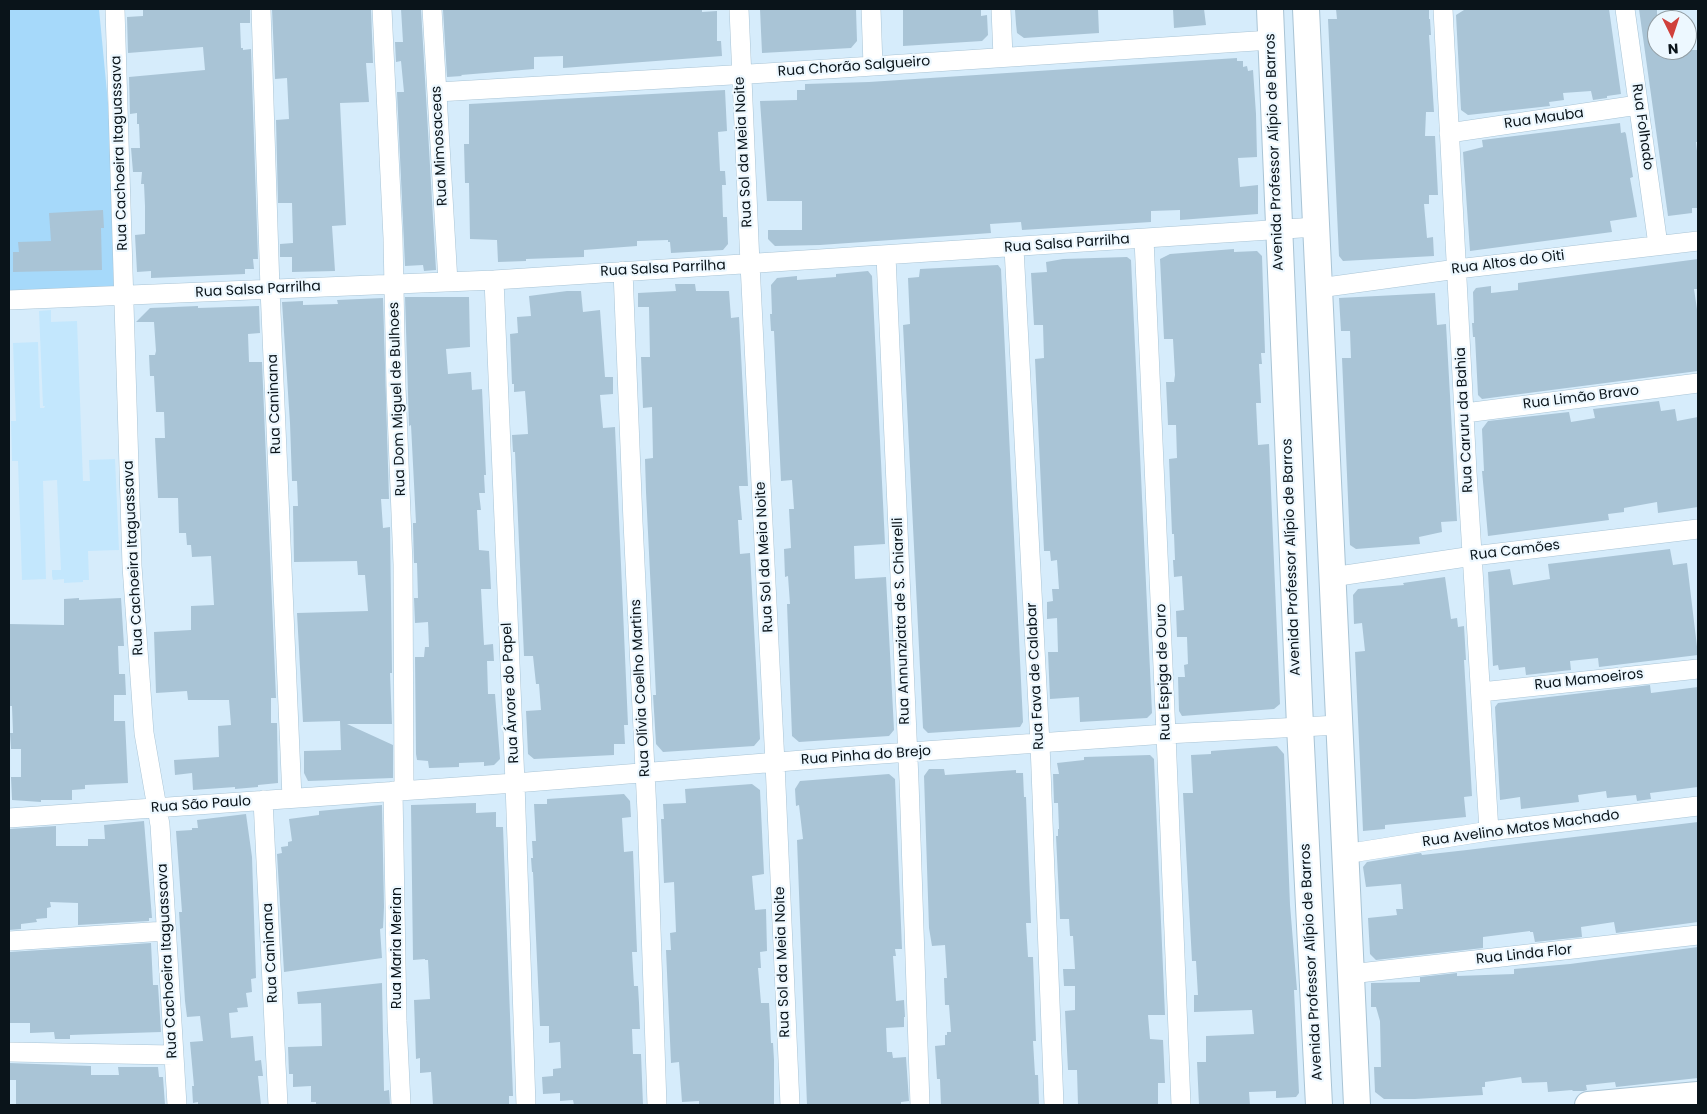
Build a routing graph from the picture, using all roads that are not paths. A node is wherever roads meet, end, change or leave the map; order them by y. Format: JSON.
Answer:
{"nodes":[{"id":1,"x":115,"y":9,"type":"edge"},
{"id":2,"x":261,"y":9,"type":"edge"},
{"id":3,"x":382,"y":9,"type":"edge"},
{"id":4,"x":432,"y":9,"type":"edge"},
{"id":5,"x":739,"y":9,"type":"edge"},
{"id":6,"x":871,"y":9,"type":"edge"},
{"id":7,"x":1001,"y":9,"type":"edge"},
{"id":8,"x":1270,"y":9,"type":"edge"},
{"id":9,"x":1306,"y":9,"type":"edge"},
{"id":10,"x":1442,"y":9,"type":"edge"},
{"id":11,"x":1625,"y":9,"type":"edge"},
{"id":12,"x":1271,"y":40,"type":"junction"},
{"id":13,"x":1003,"y":57,"type":"junction"},
{"id":14,"x":873,"y":66,"type":"junction"},
{"id":15,"x":741,"y":74,"type":"junction"},
{"id":16,"x":437,"y":92,"type":"junction"},
{"id":17,"x":1638,"y":105,"type":"junction"},
{"id":18,"x":1449,"y":133,"type":"junction"},
{"id":19,"x":1316,"y":227,"type":"junction"},
{"id":20,"x":1278,"y":229,"type":"junction"},
{"id":21,"x":1144,"y":239,"type":"junction"},
{"id":22,"x":1698,"y":241,"type":"edge"},
{"id":23,"x":1658,"y":245,"type":"junction"},
{"id":24,"x":1014,"y":248,"type":"junction"},
{"id":25,"x":886,"y":256,"type":"junction"},
{"id":26,"x":750,"y":264,"type":"junction"},
{"id":27,"x":1457,"y":269,"type":"junction"},
{"id":28,"x":623,"y":271,"type":"junction"},
{"id":29,"x":494,"y":280,"type":"junction"},
{"id":30,"x":448,"y":282,"type":"junction"},
{"id":31,"x":394,"y":285,"type":"junction"},
{"id":32,"x":1319,"y":288,"type":"junction"},
{"id":33,"x":270,"y":289,"type":"junction"},
{"id":34,"x":124,"y":296,"type":"junction"},
{"id":35,"x":9,"y":300,"type":"edge"},
{"id":36,"x":1698,"y":384,"type":"edge"},
{"id":37,"x":1465,"y":413,"type":"junction"},
{"id":38,"x":1698,"y":532,"type":"edge"},
{"id":39,"x":1473,"y":556,"type":"junction"},
{"id":40,"x":1332,"y":577,"type":"junction"},
{"id":41,"x":1698,"y":668,"type":"edge"},
{"id":42,"x":1481,"y":692,"type":"junction"},
{"id":43,"x":1339,"y":725,"type":"junction"},
{"id":44,"x":1300,"y":726,"type":"junction"},
{"id":45,"x":1166,"y":734,"type":"junction"},
{"id":46,"x":1040,"y":744,"type":"junction"},
{"id":47,"x":908,"y":753,"type":"junction"},
{"id":48,"x":775,"y":762,"type":"junction"},
{"id":49,"x":645,"y":773,"type":"junction"},
{"id":50,"x":515,"y":783,"type":"junction"},
{"id":51,"x":399,"y":790,"type":"junction"},
{"id":52,"x":292,"y":798,"type":"junction"},
{"id":53,"x":263,"y":800,"type":"junction"},
{"id":54,"x":1698,"y":806,"type":"edge"},
{"id":55,"x":158,"y":808,"type":"junction"},
{"id":56,"x":9,"y":818,"type":"edge"},
{"id":57,"x":1489,"y":831,"type":"junction"},
{"id":58,"x":1345,"y":854,"type":"junction"},
{"id":59,"x":166,"y":930,"type":"junction"},
{"id":60,"x":1698,"y":935,"type":"edge"},
{"id":61,"x":9,"y":941,"type":"edge"},
{"id":62,"x":1350,"y":974,"type":"junction"},
{"id":63,"x":9,"y":1052,"type":"edge"},
{"id":64,"x":173,"y":1055,"type":"junction"},
{"id":65,"x":1698,"y":1095,"type":"edge"},
{"id":66,"x":1660,"y":1102,"type":"edge"},
{"id":67,"x":177,"y":1105,"type":"edge"},
{"id":68,"x":278,"y":1105,"type":"edge"},
{"id":69,"x":400,"y":1105,"type":"edge"},
{"id":70,"x":526,"y":1105,"type":"edge"},
{"id":71,"x":657,"y":1105,"type":"edge"},
{"id":72,"x":790,"y":1105,"type":"edge"},
{"id":73,"x":920,"y":1105,"type":"edge"},
{"id":74,"x":1054,"y":1105,"type":"edge"},
{"id":75,"x":1181,"y":1105,"type":"edge"},
{"id":76,"x":1319,"y":1105,"type":"edge"},
{"id":77,"x":1324,"y":1105,"type":"edge"},
{"id":78,"x":1357,"y":1105,"type":"edge"},
{"id":79,"x":1588,"y":1105,"type":"edge"}],
"edges":[{"from":1,"to":34,"type":"street","name":"Rua Cachoeira Itaguassava"},
{"from":2,"to":33,"type":"street","name":"Rua Caninana"},
{"from":3,"to":31,"type":"street","name":"Rua Dom Miguel de Bulhoes"},
{"from":4,"to":16,"type":"street","name":"Rua Mimosaceas"},
{"from":5,"to":15,"type":"street","name":"Rua Sol da Meia Noite"},
{"from":6,"to":14,"type":"street"},
{"from":7,"to":13,"type":"street"},
{"from":8,"to":12,"type":"street","name":"Avenida Professor Alípio de Barros"},
{"from":9,"to":19,"type":"street"},
{"from":10,"to":18,"type":"street","name":"Rua Caruru da Bahia"},
{"from":11,"to":17,"type":"street","name":"Rua Folhado"},
{"from":12,"to":13,"type":"street","name":"Rua Chorão Salgueiro"},
{"from":12,"to":20,"type":"street","name":"Avenida Professor Alípio de Barros"},
{"from":13,"to":14,"type":"street","name":"Rua Chorão Salgueiro"},
{"from":14,"to":15,"type":"street","name":"Rua Chorão Salgueiro"},
{"from":15,"to":16,"type":"street","name":"Rua Chorão Salgueiro"},
{"from":15,"to":26,"type":"street","name":"Rua Sol da Meia Noite"},
{"from":16,"to":30,"type":"street","name":"Rua Mimosaceas"},
{"from":17,"to":18,"type":"street","name":"Rua Mauba"},
{"from":17,"to":23,"type":"street","name":"Rua Folhado"},
{"from":18,"to":27,"type":"street","name":"Rua Caruru da Bahia"},
{"from":19,"to":20,"type":"street","name":"Rua Salsa Parrilha"},
{"from":19,"to":32,"type":"street"},
{"from":20,"to":21,"type":"street","name":"Rua Salsa Parrilha"},
{"from":20,"to":44,"type":"street","name":"Avenida Professor Alípio de Barros"},
{"from":21,"to":24,"type":"street","name":"Rua Salsa Parrilha"},
{"from":21,"to":45,"type":"street","name":"Rua Espiga de Ouro"},
{"from":22,"to":23,"type":"street","name":"Rua Altos do Oiti"},
{"from":23,"to":27,"type":"street","name":"Rua Altos do Oiti"},
{"from":24,"to":25,"type":"street","name":"Rua Salsa Parrilha"},
{"from":24,"to":46,"type":"street","name":"Rua Fava de Calabar"},
{"from":25,"to":26,"type":"street","name":"Rua Salsa Parrilha"},
{"from":25,"to":47,"type":"street","name":"Rua Annunziata de S. Chiarelli"},
{"from":26,"to":28,"type":"street","name":"Rua Salsa Parrilha"},
{"from":26,"to":48,"type":"street","name":"Rua Sol da Meia Noite"},
{"from":27,"to":32,"type":"street","name":"Rua Altos do Oiti"},
{"from":27,"to":37,"type":"street","name":"Rua Caruru da Bahia"},
{"from":28,"to":29,"type":"street","name":"Rua Salsa Parrilha"},
{"from":28,"to":49,"type":"street","name":"Rua Olívia Coelho Martins"},
{"from":29,"to":30,"type":"street","name":"Rua Salsa Parrilha"},
{"from":29,"to":50,"type":"street","name":"Rua Árvore do Papel"},
{"from":30,"to":31,"type":"street","name":"Rua Salsa Parrilha"},
{"from":31,"to":33,"type":"street","name":"Rua Salsa Parrilha"},
{"from":31,"to":51,"type":"street","name":"Rua Dom Miguel de Bulhoes"},
{"from":32,"to":40,"type":"street"},
{"from":33,"to":34,"type":"street","name":"Rua Salsa Parrilha"},
{"from":33,"to":52,"type":"street","name":"Rua Caninana"},
{"from":34,"to":35,"type":"street","name":"Rua Salsa Parrilha"},
{"from":34,"to":55,"type":"street","name":"Rua Cachoeira Itaguassava"},
{"from":36,"to":37,"type":"street","name":"Rua Limão Bravo"},
{"from":37,"to":39,"type":"street","name":"Rua Caruru da Bahia"},
{"from":38,"to":39,"type":"street","name":"Rua Camões"},
{"from":39,"to":40,"type":"street","name":"Rua Camões"},
{"from":39,"to":42,"type":"street","name":"Rua Caruru da Bahia"},
{"from":40,"to":43,"type":"street"},
{"from":41,"to":42,"type":"street","name":"Rua Mamoeiros"},
{"from":42,"to":57,"type":"street","name":"Rua Caruru da Bahia"},
{"from":43,"to":44,"type":"street","name":"Rua Pinha do Brejo"},
{"from":43,"to":58,"type":"street"},
{"from":44,"to":45,"type":"street","name":"Rua Pinha do Brejo"},
{"from":44,"to":76,"type":"street","name":"Avenida Professor Alípio de Barros"},
{"from":45,"to":46,"type":"street","name":"Rua Pinha do Brejo"},
{"from":45,"to":75,"type":"street","name":"Rua Espiga de Ouro"},
{"from":46,"to":47,"type":"street","name":"Rua Pinha do Brejo"},
{"from":46,"to":74,"type":"street","name":"Rua Fava de Calabar"},
{"from":47,"to":48,"type":"street","name":"Rua Pinha do Brejo"},
{"from":47,"to":73,"type":"street","name":"Rua Annunziata de S. Chiarelli"},
{"from":48,"to":49,"type":"street","name":"Rua Pinha do Brejo"},
{"from":48,"to":72,"type":"street","name":"Rua Sol da Meia Noite"},
{"from":49,"to":50,"type":"street","name":"Rua Pinha do Brejo"},
{"from":49,"to":71,"type":"street","name":"Rua Olívia Coelho Martins"},
{"from":50,"to":51,"type":"street","name":"Rua Pinha do Brejo"},
{"from":50,"to":70,"type":"street","name":"Rua Árvore do Papel"},
{"from":51,"to":52,"type":"street","name":"Rua São Paulo"},
{"from":51,"to":69,"type":"street","name":"Rua Maria Merian"},
{"from":52,"to":53,"type":"street","name":"Rua São Paulo"},
{"from":53,"to":55,"type":"street","name":"Rua São Paulo"},
{"from":53,"to":68,"type":"street","name":"Rua Caninana"},
{"from":54,"to":57,"type":"street","name":"Rua Avelino Matos Machado"},
{"from":55,"to":56,"type":"street","name":"Rua São Paulo"},
{"from":55,"to":59,"type":"street","name":"Rua Cachoeira Itaguassava"},
{"from":57,"to":58,"type":"street","name":"Rua Avelino Matos Machado"},
{"from":58,"to":62,"type":"street"},
{"from":59,"to":61,"type":"street"},
{"from":59,"to":64,"type":"street","name":"Rua Cachoeira Itaguassava"},
{"from":60,"to":62,"type":"street","name":"Rua Linda Flor"},
{"from":62,"to":78,"type":"street"},
{"from":63,"to":64,"type":"street"},
{"from":64,"to":67,"type":"street","name":"Rua Cachoeira Itaguassava"},
{"from":65,"to":66,"type":"street"},
{"from":66,"to":79,"type":"street"},
{"from":77,"to":78,"type":"street"}]}
